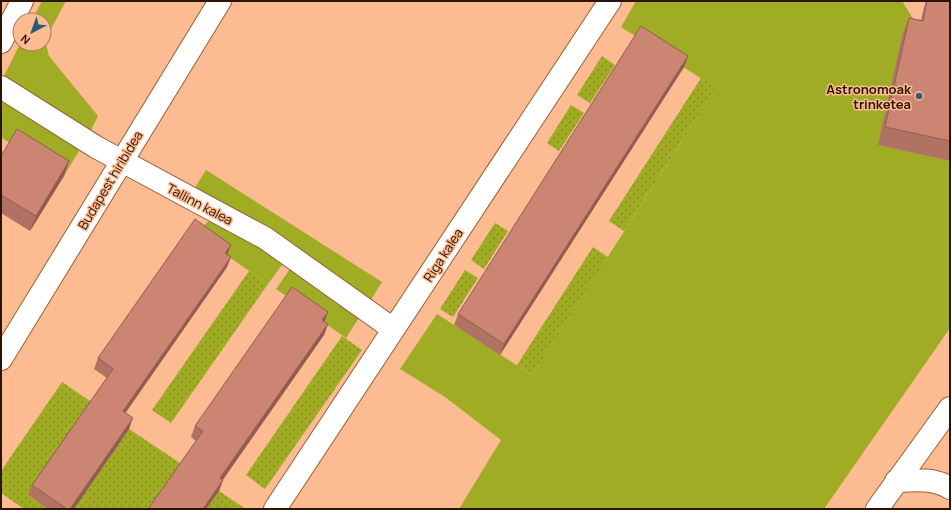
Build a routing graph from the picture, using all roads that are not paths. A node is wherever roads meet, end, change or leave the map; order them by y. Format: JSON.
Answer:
{"nodes":[{"id":1,"x":22,"y":1,"type":"edge"},
{"id":2,"x":220,"y":1,"type":"edge"},
{"id":3,"x":610,"y":1,"type":"edge"},
{"id":4,"x":1,"y":42,"type":"edge"},
{"id":5,"x":1,"y":86,"type":"edge"},
{"id":6,"x":121,"y":161,"type":"junction"},
{"id":7,"x":394,"y":329,"type":"junction"},
{"id":8,"x":1,"y":359,"type":"edge"},
{"id":9,"x":950,"y":408,"type":"edge"},
{"id":10,"x":896,"y":481,"type":"junction"},
{"id":11,"x":950,"y":488,"type":"edge"},
{"id":12,"x":275,"y":509,"type":"edge"},
{"id":13,"x":877,"y":509,"type":"edge"}],
"edges":[{"from":1,"to":4,"type":"street"},
{"from":2,"to":6,"type":"street","name":"Budapest hiribidea"},
{"from":3,"to":7,"type":"street","name":"Riga kalea"},
{"from":5,"to":6,"type":"street","name":"Tallinn kalea"},
{"from":6,"to":7,"type":"street","name":"Tallinn kalea"},
{"from":6,"to":8,"type":"street","name":"Budapest hiribidea"},
{"from":7,"to":12,"type":"street","name":"Riga kalea"},
{"from":9,"to":10,"type":"street"},
{"from":10,"to":11,"type":"street"},
{"from":10,"to":13,"type":"street"}]}
